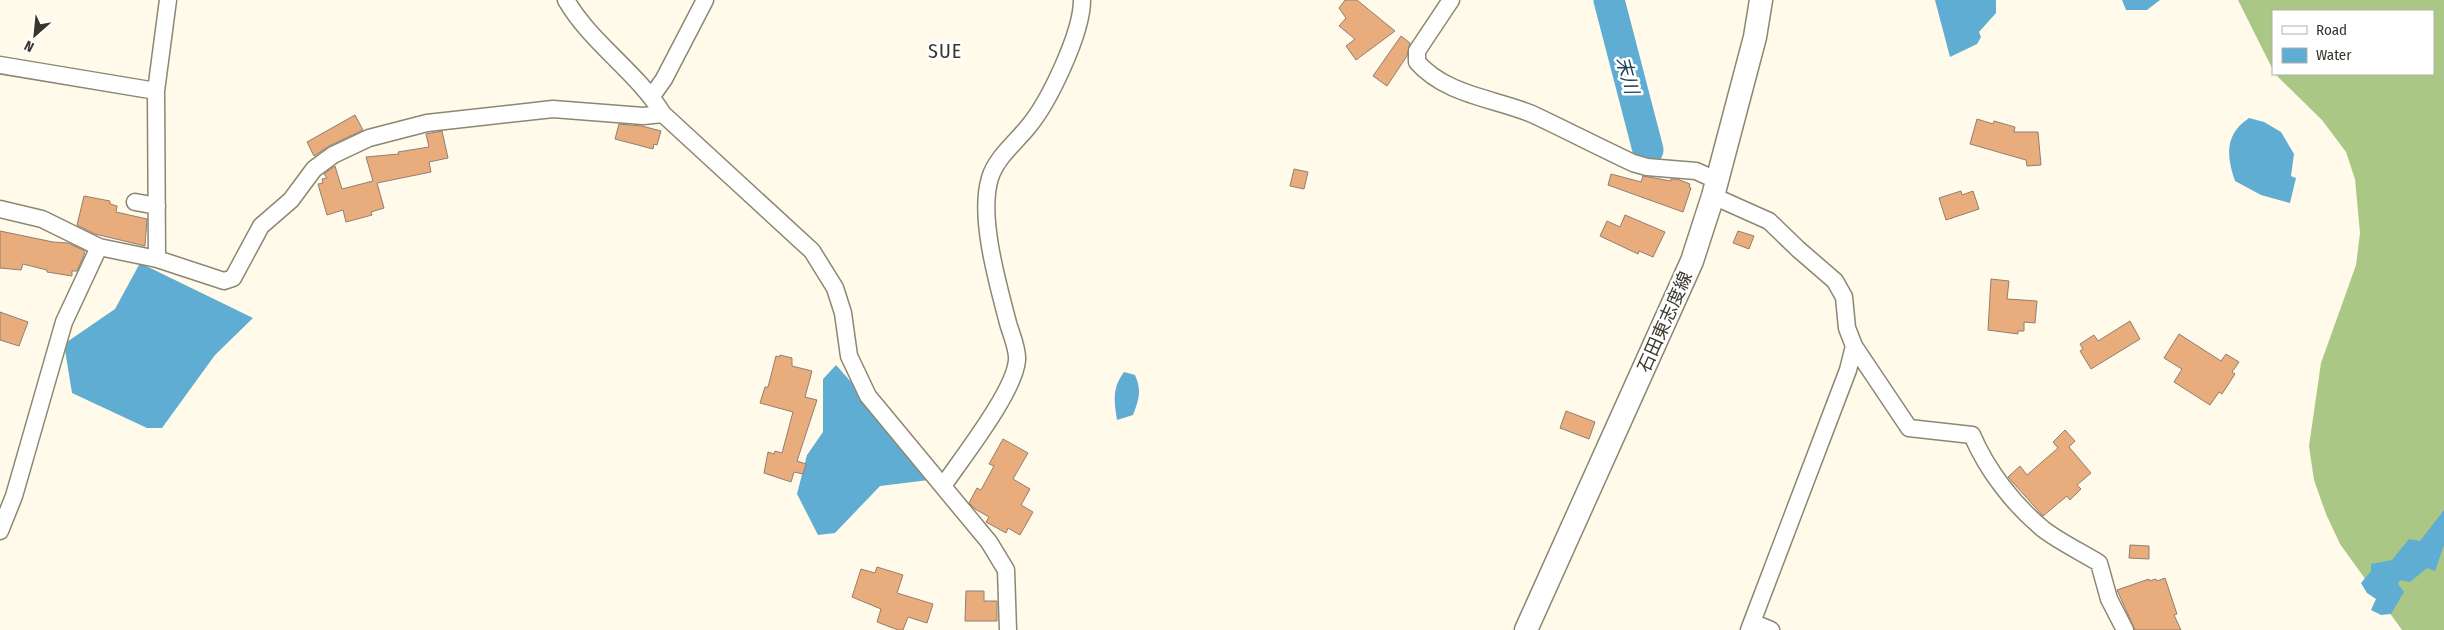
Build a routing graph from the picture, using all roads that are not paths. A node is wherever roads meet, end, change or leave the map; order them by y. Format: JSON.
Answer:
{"nodes":[{"id":1,"x":168,"y":0,"type":"edge"},
{"id":2,"x":566,"y":0,"type":"edge"},
{"id":3,"x":705,"y":0,"type":"edge"},
{"id":4,"x":1082,"y":0,"type":"edge"},
{"id":5,"x":1451,"y":0,"type":"edge"},
{"id":6,"x":1761,"y":0,"type":"edge"},
{"id":7,"x":0,"y":65,"type":"edge"},
{"id":8,"x":156,"y":91,"type":"junction"},
{"id":9,"x":652,"y":96,"type":"junction"},
{"id":10,"x":663,"y":114,"type":"junction"},
{"id":11,"x":1714,"y":188,"type":"junction"},
{"id":12,"x":135,"y":202,"type":"dead end"},
{"id":13,"x":157,"y":206,"type":"junction"},
{"id":14,"x":0,"y":209,"type":"edge"},
{"id":15,"x":99,"y":247,"type":"junction"},
{"id":16,"x":157,"y":258,"type":"junction"},
{"id":17,"x":1854,"y":346,"type":"junction"},
{"id":18,"x":943,"y":486,"type":"junction"},
{"id":19,"x":0,"y":531,"type":"edge"},
{"id":20,"x":1751,"y":626,"type":"edge"},
{"id":21,"x":1008,"y":630,"type":"edge"},
{"id":22,"x":1526,"y":630,"type":"edge"},
{"id":23,"x":1771,"y":630,"type":"edge"},
{"id":24,"x":2125,"y":630,"type":"edge"}],
"edges":[{"from":1,"to":8,"type":"street"},
{"from":2,"to":9,"type":"street"},
{"from":3,"to":9,"type":"street"},
{"from":4,"to":18,"type":"street"},
{"from":5,"to":11,"type":"street"},
{"from":6,"to":11,"type":"main road","name":"石田東志度線"},
{"from":7,"to":8,"type":"street"},
{"from":8,"to":13,"type":"street"},
{"from":9,"to":10,"type":"street"},
{"from":10,"to":16,"type":"street"},
{"from":10,"to":18,"type":"street"},
{"from":11,"to":17,"type":"street"},
{"from":11,"to":22,"type":"main road","name":"石田東志度線"},
{"from":12,"to":13,"type":"street"},
{"from":13,"to":16,"type":"street"},
{"from":14,"to":15,"type":"street"},
{"from":15,"to":16,"type":"street"},
{"from":15,"to":19,"type":"street"},
{"from":17,"to":20,"type":"street"},
{"from":17,"to":24,"type":"street"},
{"from":18,"to":21,"type":"street"},
{"from":20,"to":23,"type":"street"}]}
